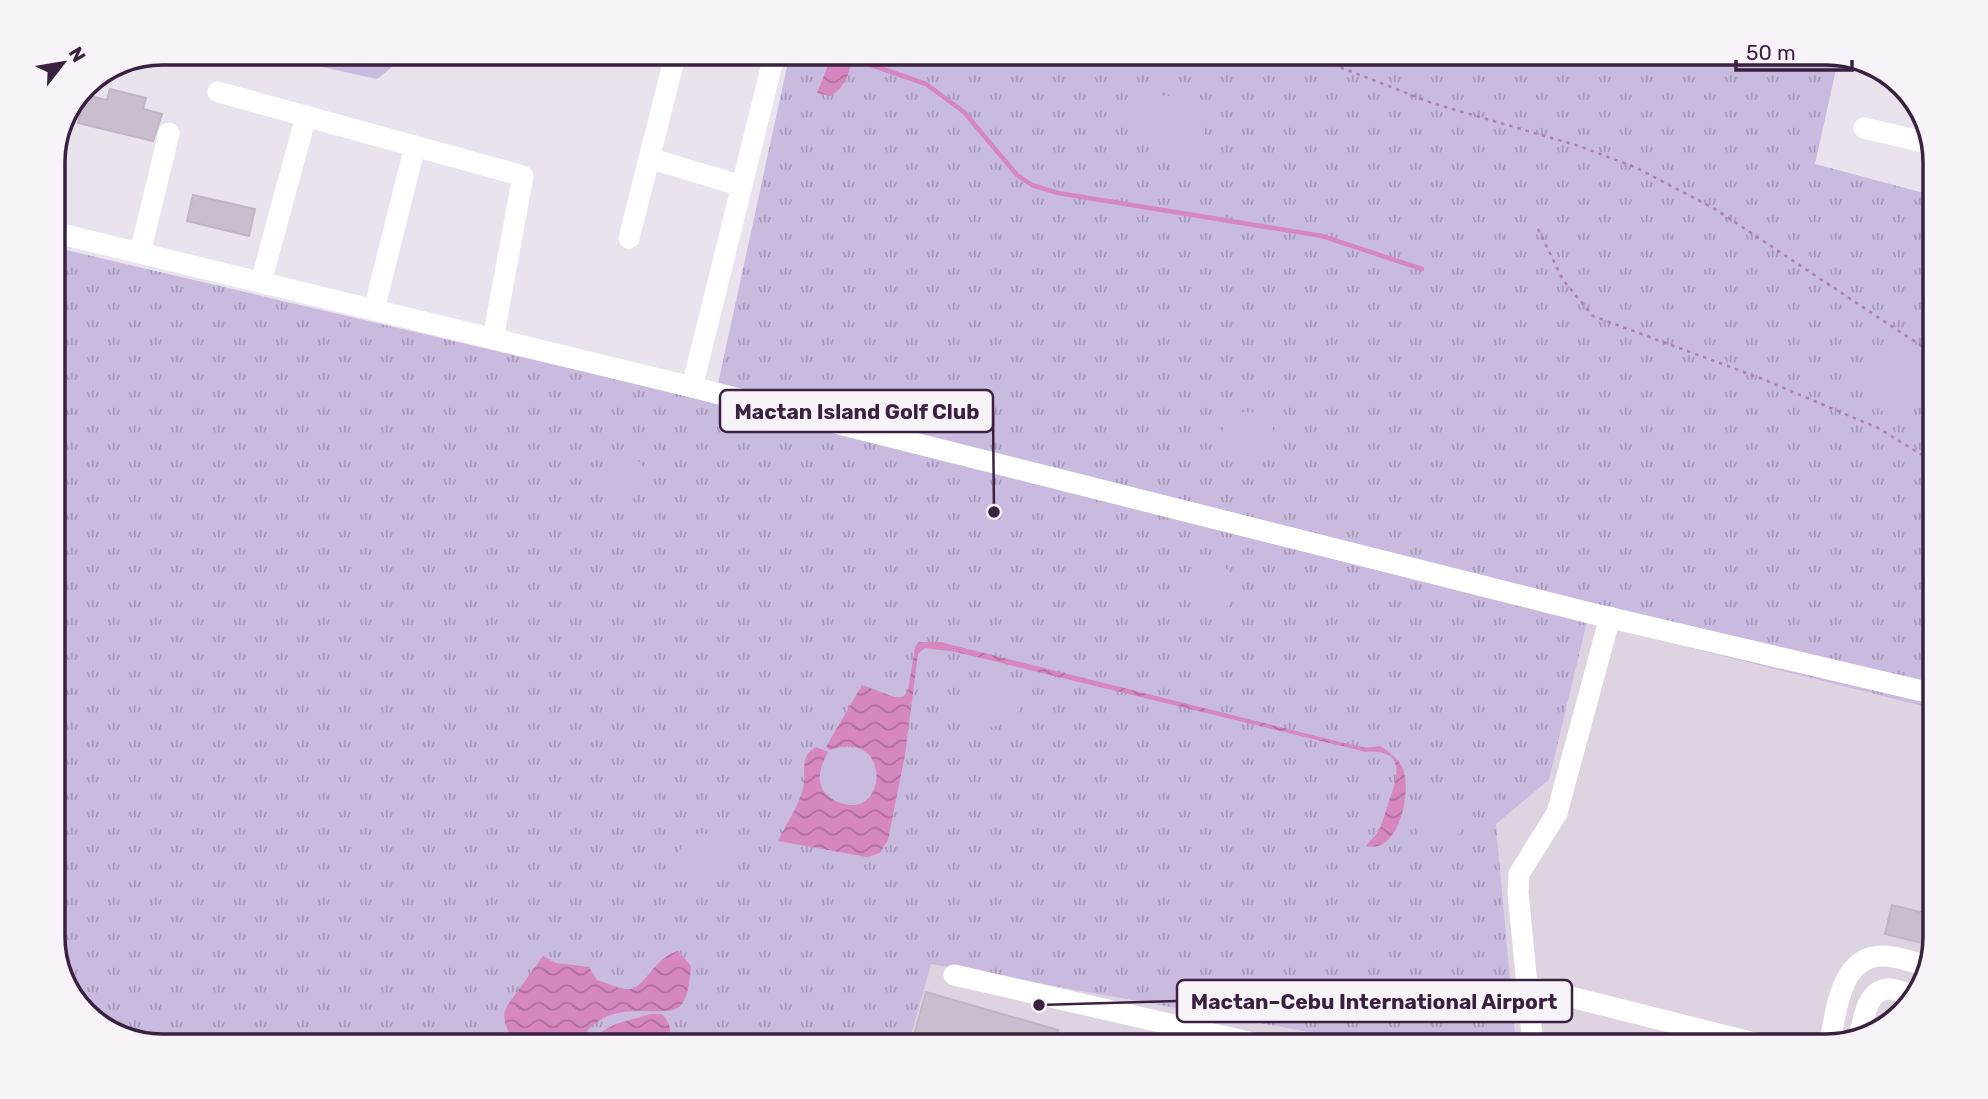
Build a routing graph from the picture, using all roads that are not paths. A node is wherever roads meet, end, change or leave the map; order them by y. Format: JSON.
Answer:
{"nodes":[{"id":1,"x":673,"y":65,"type":"edge"},
{"id":2,"x":772,"y":65,"type":"edge"},
{"id":3,"x":218,"y":92,"type":"dead end"},
{"id":4,"x":306,"y":116,"type":"junction"},
{"id":5,"x":1864,"y":128,"type":"dead end"},
{"id":6,"x":169,"y":133,"type":"dead end"},
{"id":7,"x":1921,"y":141,"type":"edge"},
{"id":8,"x":415,"y":146,"type":"junction"},
{"id":9,"x":649,"y":158,"type":"junction"},
{"id":10,"x":742,"y":186,"type":"junction"},
{"id":11,"x":65,"y":235,"type":"edge"},
{"id":12,"x":629,"y":239,"type":"dead end"},
{"id":13,"x":140,"y":253,"type":"junction"},
{"id":14,"x":261,"y":282,"type":"junction"},
{"id":15,"x":374,"y":310,"type":"junction"},
{"id":16,"x":493,"y":339,"type":"junction"},
{"id":17,"x":692,"y":387,"type":"junction"},
{"id":18,"x":1610,"y":617,"type":"junction"},
{"id":19,"x":1923,"y":691,"type":"edge"},
{"id":20,"x":1919,"y":964,"type":"edge"},
{"id":21,"x":954,"y":975,"type":"dead end"},
{"id":22,"x":1527,"y":986,"type":"junction"},
{"id":23,"x":1905,"y":994,"type":"edge"},
{"id":24,"x":1866,"y":1026,"type":"edge"},
{"id":25,"x":1213,"y":1034,"type":"edge"},
{"id":26,"x":1532,"y":1034,"type":"edge"},
{"id":27,"x":1718,"y":1034,"type":"edge"},
{"id":28,"x":1832,"y":1034,"type":"edge"}],
"edges":[{"from":1,"to":9,"type":"lane"},
{"from":2,"to":10,"type":"lane"},
{"from":3,"to":4,"type":"lane"},
{"from":4,"to":8,"type":"lane"},
{"from":4,"to":14,"type":"lane"},
{"from":5,"to":7,"type":"lane"},
{"from":6,"to":13,"type":"lane"},
{"from":8,"to":15,"type":"lane"},
{"from":8,"to":16,"type":"lane"},
{"from":9,"to":10,"type":"lane"},
{"from":9,"to":12,"type":"lane"},
{"from":10,"to":17,"type":"lane"},
{"from":11,"to":13,"type":"lane"},
{"from":13,"to":14,"type":"lane"},
{"from":14,"to":15,"type":"lane"},
{"from":15,"to":16,"type":"lane"},
{"from":16,"to":17,"type":"lane"},
{"from":17,"to":18,"type":"lane"},
{"from":18,"to":19,"type":"lane"},
{"from":18,"to":22,"type":"lane"},
{"from":20,"to":28,"type":"lane"},
{"from":21,"to":25,"type":"lane"},
{"from":22,"to":26,"type":"lane"},
{"from":22,"to":27,"type":"lane"},
{"from":23,"to":24,"type":"lane"}]}
